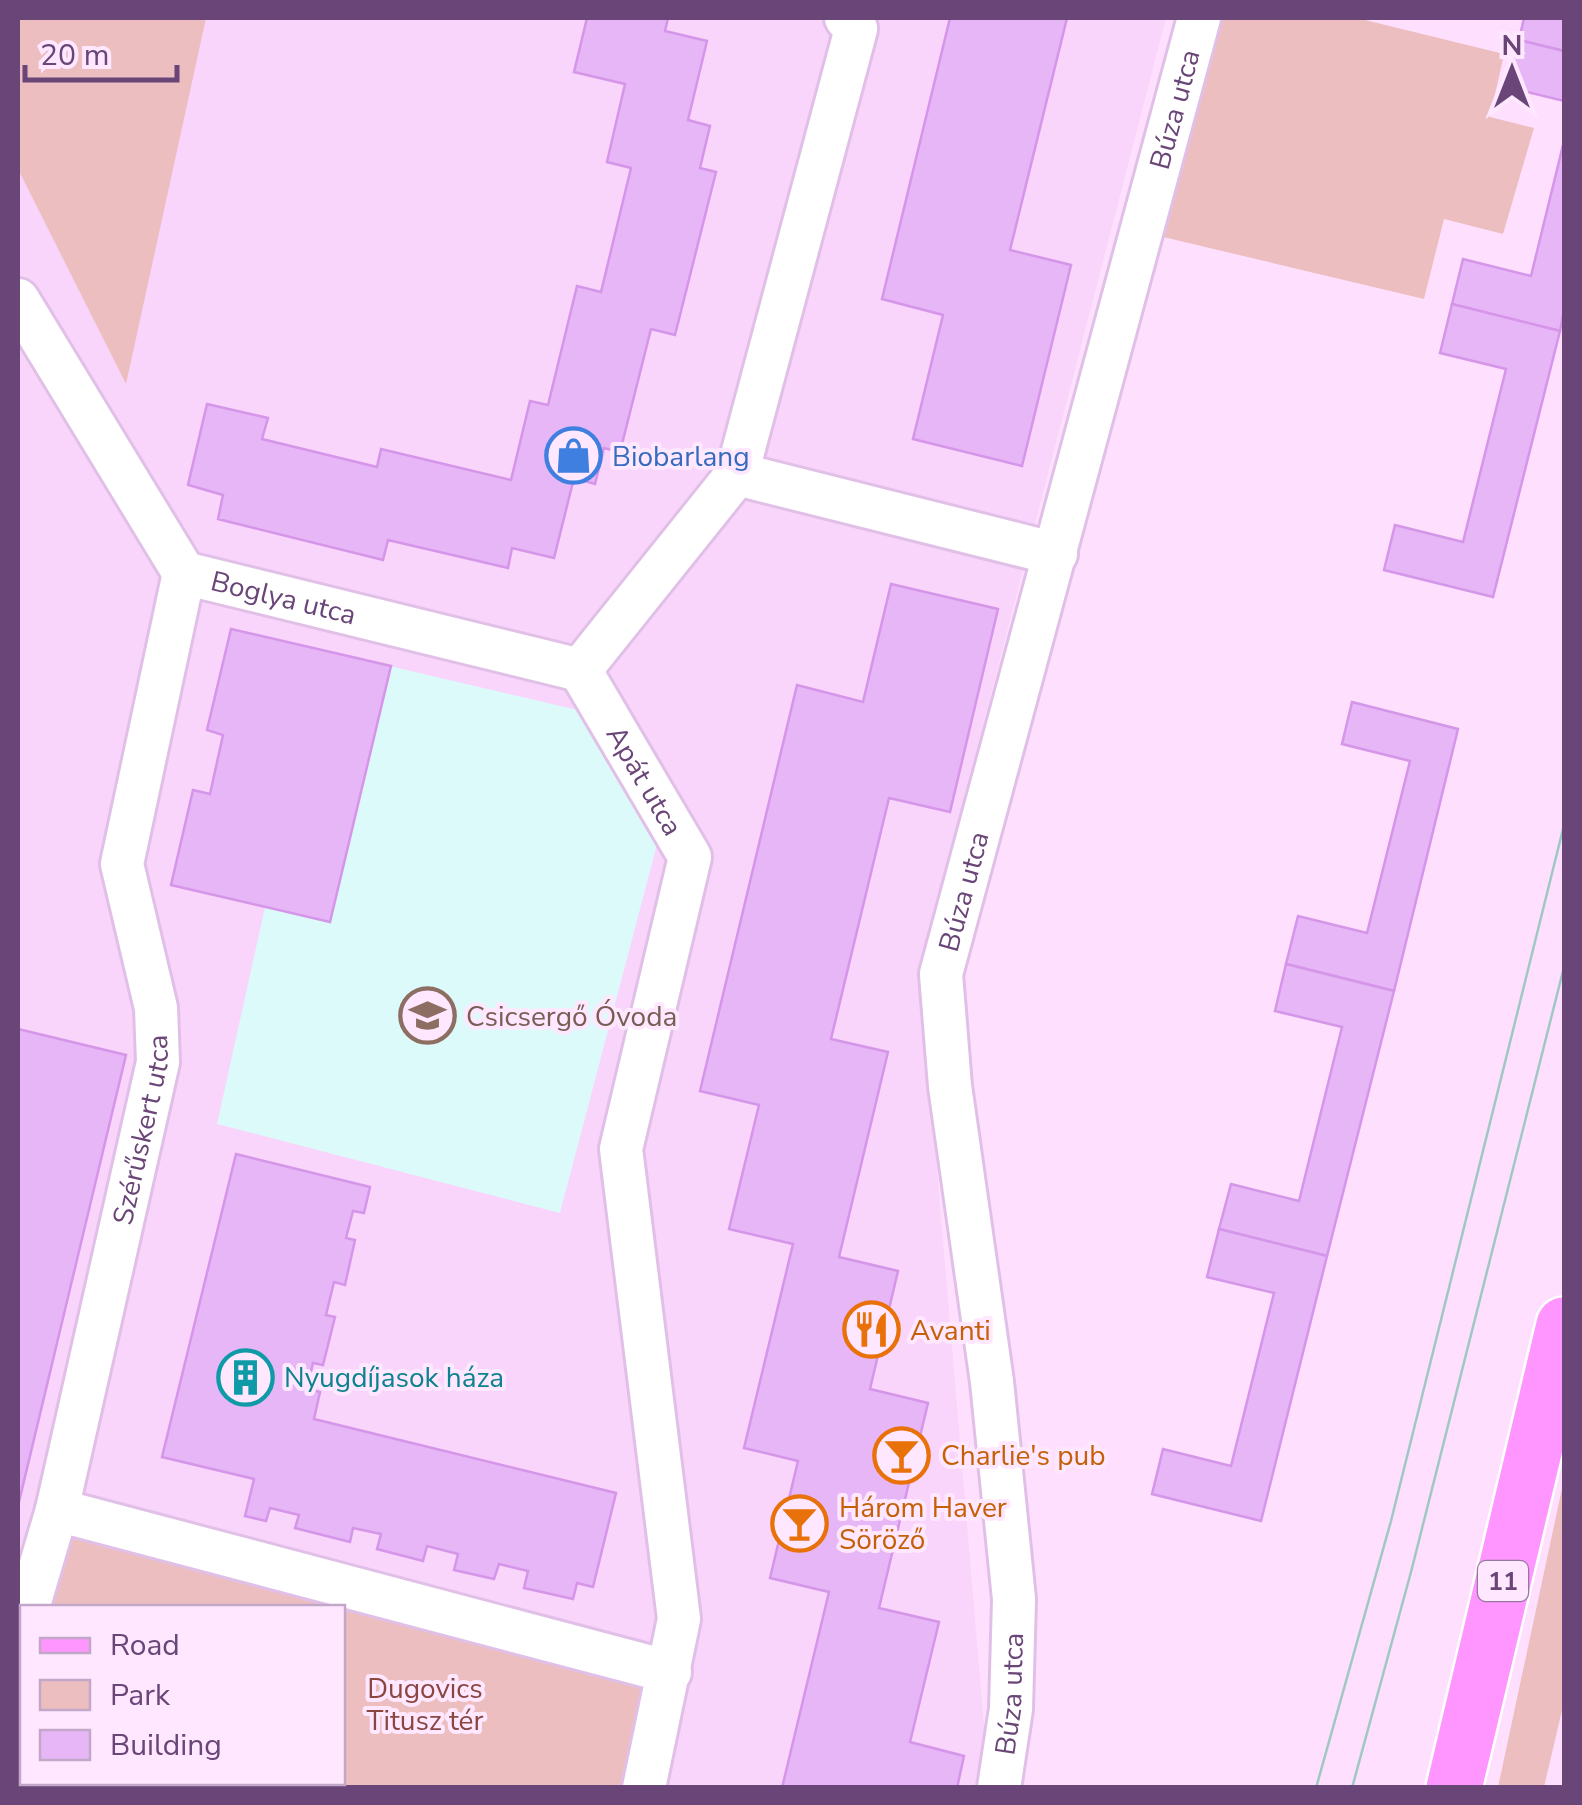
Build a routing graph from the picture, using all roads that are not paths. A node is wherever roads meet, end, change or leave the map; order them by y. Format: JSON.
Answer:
{"nodes":[{"id":1,"x":846,"y":18,"type":"edge"},
{"id":2,"x":1199,"y":18,"type":"edge"},
{"id":3,"x":18,"y":300,"type":"edge"},
{"id":4,"x":737,"y":474,"type":"junction"},
{"id":5,"x":1056,"y":554,"type":"junction"},
{"id":6,"x":184,"y":572,"type":"junction"},
{"id":7,"x":580,"y":670,"type":"junction"},
{"id":8,"x":1564,"y":1325,"type":"edge"},
{"id":9,"x":57,"y":1510,"type":"junction"},
{"id":10,"x":29,"y":1605,"type":"edge"},
{"id":11,"x":20,"y":1628,"type":"edge"},
{"id":12,"x":18,"y":1647,"type":"edge"},
{"id":13,"x":670,"y":1672,"type":"junction"},
{"id":14,"x":644,"y":1788,"type":"edge"},
{"id":15,"x":999,"y":1788,"type":"edge"},
{"id":16,"x":1454,"y":1788,"type":"edge"}],
"edges":[{"from":1,"to":4,"type":"street"},
{"from":2,"to":5,"type":"street","name":"Búza utca"},
{"from":3,"to":6,"type":"street","name":"Boglya utca"},
{"from":4,"to":5,"type":"street"},
{"from":4,"to":7,"type":"street"},
{"from":5,"to":15,"type":"street","name":"Búza utca"},
{"from":6,"to":7,"type":"street","name":"Boglya utca"},
{"from":6,"to":9,"type":"street","name":"Szérűskert utca"},
{"from":7,"to":13,"type":"street","name":"Apát utca"},
{"from":8,"to":16,"type":"main road","number":"11"},
{"from":9,"to":10,"type":"street","name":"Szérűskert utca"},
{"from":9,"to":13,"type":"street"},
{"from":11,"to":12,"type":"street"},
{"from":13,"to":14,"type":"street","name":"Apát utca"}]}
